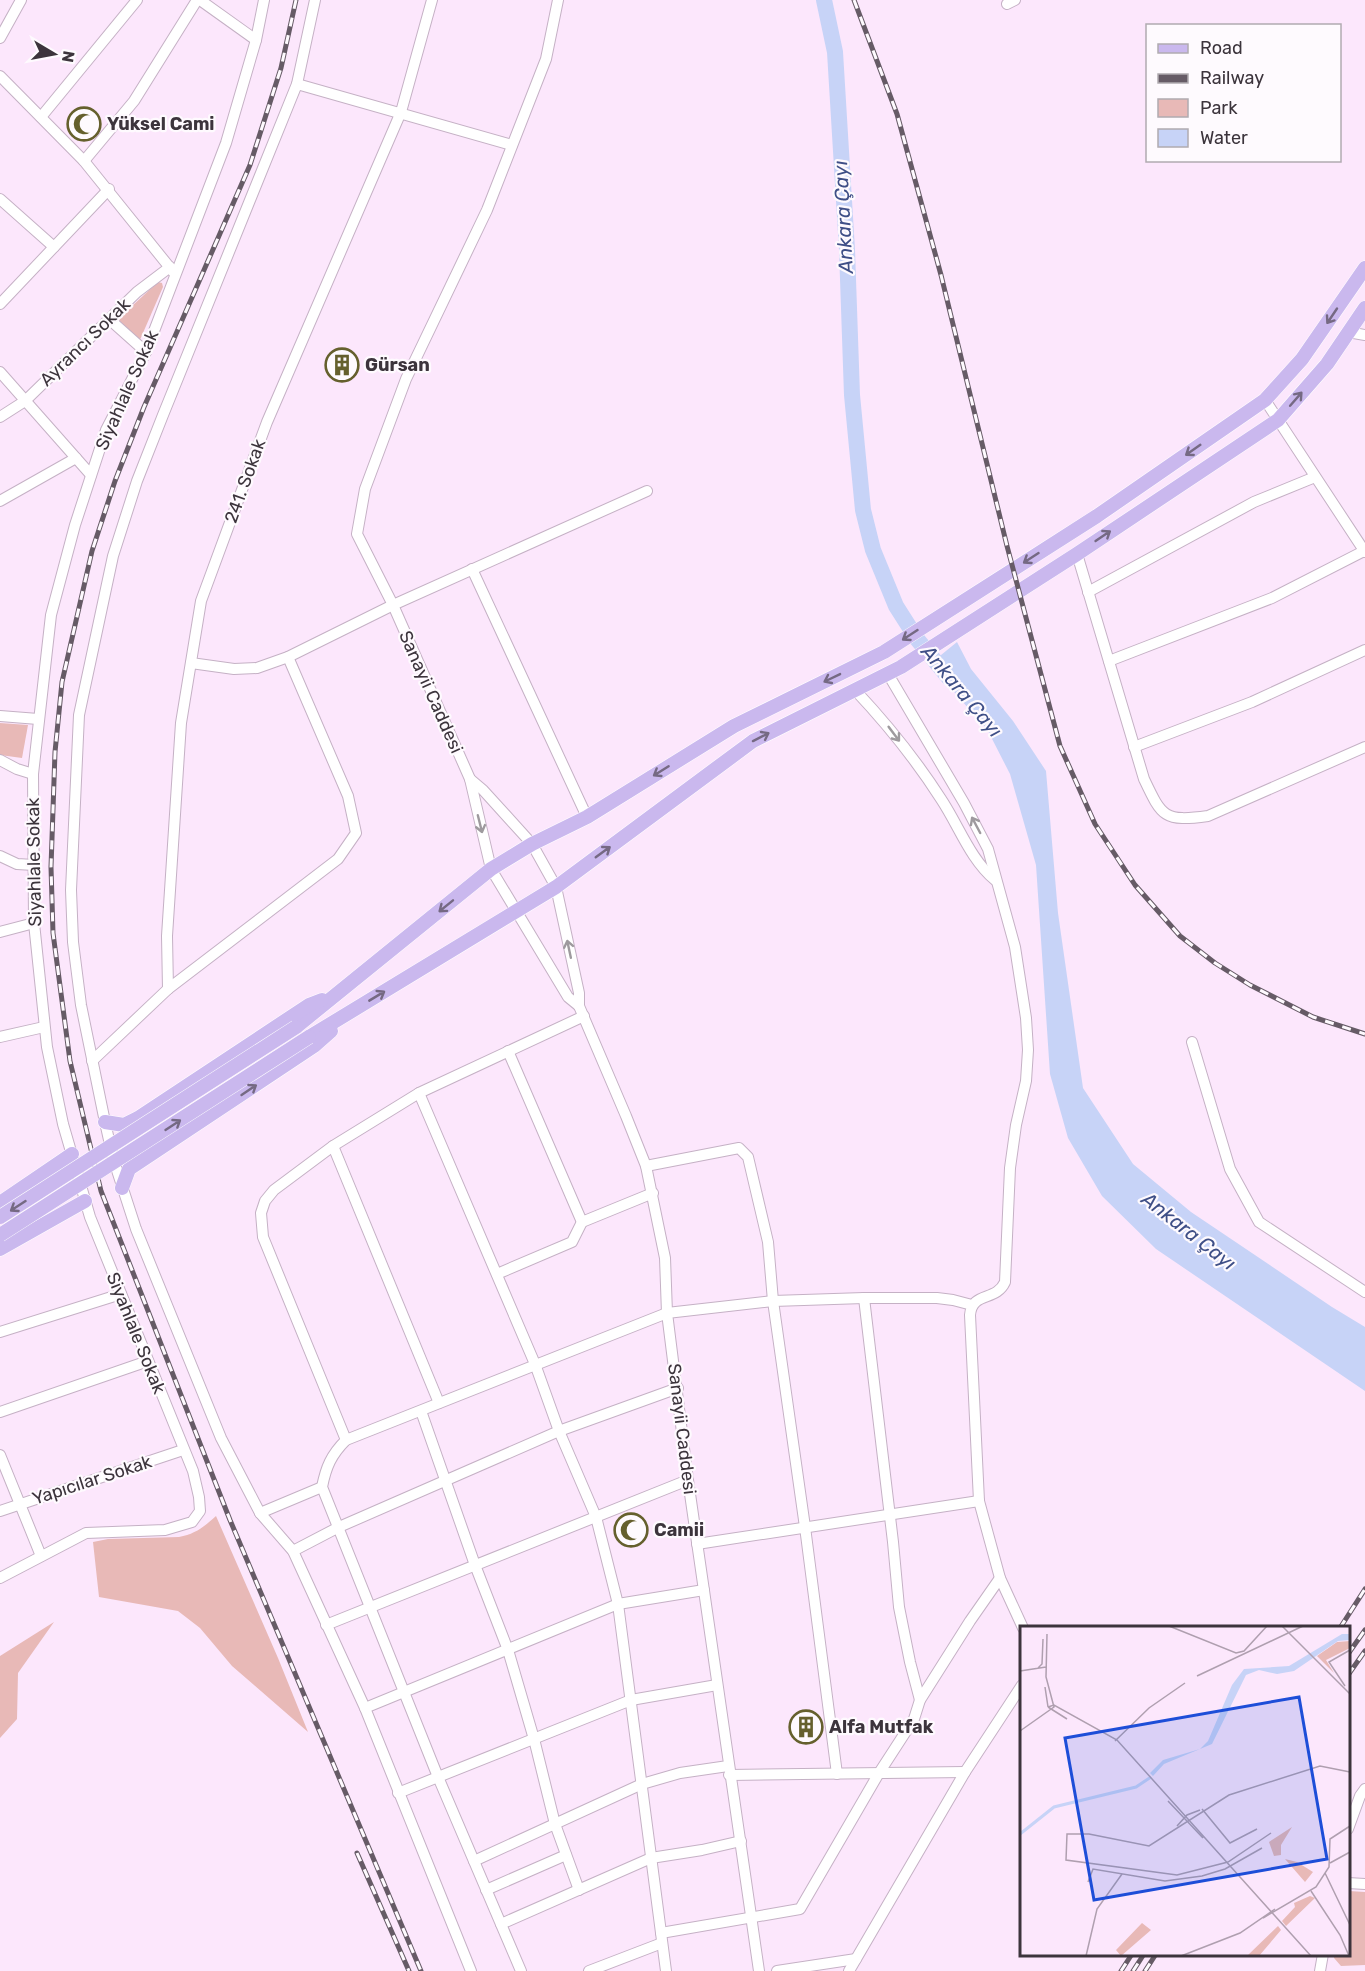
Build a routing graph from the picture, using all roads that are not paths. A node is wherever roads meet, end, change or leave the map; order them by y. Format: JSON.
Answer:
{"nodes":[{"id":1,"x":21,"y":0,"type":"edge"},
{"id":2,"x":137,"y":0,"type":"edge"},
{"id":3,"x":198,"y":0,"type":"edge"},
{"id":4,"x":264,"y":0,"type":"edge"},
{"id":5,"x":315,"y":0,"type":"edge"},
{"id":6,"x":432,"y":0,"type":"edge"},
{"id":7,"x":558,"y":0,"type":"edge"},
{"id":8,"x":0,"y":38,"type":"edge"},
{"id":9,"x":256,"y":40,"type":"junction"},
{"id":10,"x":1,"y":80,"type":"edge"},
{"id":11,"x":297,"y":84,"type":"junction"},
{"id":12,"x":401,"y":112,"type":"junction"},
{"id":13,"x":41,"y":117,"type":"junction"},
{"id":14,"x":512,"y":145,"type":"junction"},
{"id":15,"x":84,"y":161,"type":"junction"},
{"id":16,"x":108,"y":189,"type":"junction"},
{"id":17,"x":0,"y":199,"type":"edge"},
{"id":18,"x":54,"y":247,"type":"junction"},
{"id":19,"x":1365,"y":268,"type":"edge"},
{"id":20,"x":172,"y":270,"type":"junction"},
{"id":21,"x":2,"y":296,"type":"edge"},
{"id":22,"x":1365,"y":308,"type":"edge"},
{"id":23,"x":109,"y":319,"type":"junction"},
{"id":24,"x":1348,"y":332,"type":"junction"},
{"id":25,"x":1365,"y":335,"type":"edge"},
{"id":26,"x":146,"y":352,"type":"junction"},
{"id":27,"x":0,"y":372,"type":"edge"},
{"id":28,"x":1264,"y":400,"type":"junction"},
{"id":29,"x":25,"y":401,"type":"junction"},
{"id":30,"x":0,"y":417,"type":"edge"},
{"id":31,"x":1278,"y":420,"type":"junction"},
{"id":32,"x":76,"y":458,"type":"junction"},
{"id":33,"x":91,"y":475,"type":"junction"},
{"id":34,"x":1315,"y":477,"type":"junction"},
{"id":35,"x":647,"y":491,"type":"dead end"},
{"id":36,"x":0,"y":501,"type":"edge"},
{"id":37,"x":1365,"y":552,"type":"edge"},
{"id":38,"x":1077,"y":554,"type":"junction"},
{"id":39,"x":472,"y":569,"type":"junction"},
{"id":40,"x":1088,"y":592,"type":"junction"},
{"id":41,"x":393,"y":605,"type":"junction"},
{"id":42,"x":1365,"y":650,"type":"edge"},
{"id":43,"x":288,"y":657,"type":"junction"},
{"id":44,"x":1108,"y":661,"type":"junction"},
{"id":45,"x":191,"y":663,"type":"junction"},
{"id":46,"x":888,"y":674,"type":"junction"},
{"id":47,"x":855,"y":690,"type":"junction"},
{"id":48,"x":0,"y":716,"type":"edge"},
{"id":49,"x":38,"y":719,"type":"junction"},
{"id":50,"x":1134,"y":747,"type":"junction"},
{"id":51,"x":1365,"y":747,"type":"edge"},
{"id":52,"x":0,"y":760,"type":"edge"},
{"id":53,"x":33,"y":774,"type":"junction"},
{"id":54,"x":470,"y":779,"type":"junction"},
{"id":55,"x":586,"y":818,"type":"junction"},
{"id":56,"x":532,"y":844,"type":"junction"},
{"id":57,"x":0,"y":856,"type":"edge"},
{"id":58,"x":34,"y":865,"type":"junction"},
{"id":59,"x":491,"y":869,"type":"junction"},
{"id":60,"x":995,"y":880,"type":"junction"},
{"id":61,"x":556,"y":886,"type":"junction"},
{"id":62,"x":516,"y":912,"type":"junction"},
{"id":63,"x":34,"y":923,"type":"junction"},
{"id":64,"x":0,"y":932,"type":"edge"},
{"id":65,"x":168,"y":989,"type":"junction"},
{"id":66,"x":343,"y":990,"type":"junction"},
{"id":67,"x":357,"y":1008,"type":"junction"},
{"id":68,"x":581,"y":1011,"type":"junction"},
{"id":69,"x":44,"y":1027,"type":"junction"},
{"id":70,"x":0,"y":1037,"type":"edge"},
{"id":71,"x":1192,"y":1042,"type":"dead end"},
{"id":72,"x":508,"y":1051,"type":"junction"},
{"id":73,"x":92,"y":1061,"type":"junction"},
{"id":74,"x":419,"y":1093,"type":"junction"},
{"id":75,"x":138,"y":1118,"type":"junction"},
{"id":76,"x":105,"y":1122,"type":"junction"},
{"id":77,"x":168,"y":1143,"type":"junction"},
{"id":78,"x":333,"y":1146,"type":"junction"},
{"id":79,"x":72,"y":1154,"type":"junction"},
{"id":80,"x":646,"y":1166,"type":"junction"},
{"id":81,"x":27,"y":1186,"type":"junction"},
{"id":82,"x":122,"y":1188,"type":"junction"},
{"id":83,"x":653,"y":1193,"type":"junction"},
{"id":84,"x":85,"y":1201,"type":"junction"},
{"id":85,"x":0,"y":1203,"type":"edge"},
{"id":86,"x":0,"y":1217,"type":"edge"},
{"id":87,"x":49,"y":1222,"type":"junction"},
{"id":88,"x":582,"y":1222,"type":"junction"},
{"id":89,"x":0,"y":1235,"type":"edge"},
{"id":90,"x":0,"y":1249,"type":"edge"},
{"id":91,"x":497,"y":1274,"type":"junction"},
{"id":92,"x":1365,"y":1292,"type":"edge"},
{"id":93,"x":121,"y":1294,"type":"junction"},
{"id":94,"x":864,"y":1298,"type":"junction"},
{"id":95,"x":773,"y":1301,"type":"junction"},
{"id":96,"x":972,"y":1305,"type":"junction"},
{"id":97,"x":668,"y":1314,"type":"junction"},
{"id":98,"x":0,"y":1332,"type":"edge"},
{"id":99,"x":148,"y":1361,"type":"junction"},
{"id":100,"x":536,"y":1364,"type":"junction"},
{"id":101,"x":678,"y":1388,"type":"junction"},
{"id":102,"x":439,"y":1403,"type":"junction"},
{"id":103,"x":421,"y":1411,"type":"junction"},
{"id":104,"x":0,"y":1412,"type":"edge"},
{"id":105,"x":559,"y":1431,"type":"junction"},
{"id":106,"x":346,"y":1440,"type":"junction"},
{"id":107,"x":183,"y":1450,"type":"junction"},
{"id":108,"x":0,"y":1455,"type":"edge"},
{"id":109,"x":688,"y":1480,"type":"junction"},
{"id":110,"x":445,"y":1482,"type":"junction"},
{"id":111,"x":322,"y":1487,"type":"junction"},
{"id":112,"x":979,"y":1501,"type":"junction"},
{"id":113,"x":20,"y":1504,"type":"junction"},
{"id":114,"x":0,"y":1511,"type":"edge"},
{"id":115,"x":260,"y":1513,"type":"junction"},
{"id":116,"x":890,"y":1515,"type":"junction"},
{"id":117,"x":596,"y":1517,"type":"junction"},
{"id":118,"x":339,"y":1527,"type":"junction"},
{"id":119,"x":805,"y":1527,"type":"junction"},
{"id":120,"x":697,"y":1544,"type":"junction"},
{"id":121,"x":293,"y":1551,"type":"junction"},
{"id":122,"x":41,"y":1557,"type":"junction"},
{"id":123,"x":475,"y":1565,"type":"junction"},
{"id":124,"x":0,"y":1578,"type":"edge"},
{"id":125,"x":1000,"y":1578,"type":"junction"},
{"id":126,"x":704,"y":1590,"type":"junction"},
{"id":127,"x":618,"y":1604,"type":"junction"},
{"id":128,"x":369,"y":1608,"type":"junction"},
{"id":129,"x":326,"y":1625,"type":"junction"},
{"id":130,"x":1022,"y":1626,"type":"edge"},
{"id":131,"x":508,"y":1650,"type":"junction"},
{"id":132,"x":717,"y":1685,"type":"junction"},
{"id":133,"x":1020,"y":1687,"type":"edge"},
{"id":134,"x":405,"y":1692,"type":"junction"},
{"id":135,"x":631,"y":1700,"type":"junction"},
{"id":136,"x":920,"y":1700,"type":"junction"},
{"id":137,"x":365,"y":1708,"type":"junction"},
{"id":138,"x":534,"y":1739,"type":"junction"},
{"id":139,"x":729,"y":1770,"type":"junction"},
{"id":140,"x":965,"y":1772,"type":"junction"},
{"id":141,"x":879,"y":1773,"type":"junction"},
{"id":142,"x":837,"y":1774,"type":"junction"},
{"id":143,"x":438,"y":1777,"type":"junction"},
{"id":144,"x":642,"y":1784,"type":"junction"},
{"id":145,"x":1365,"y":1789,"type":"edge"},
{"id":146,"x":398,"y":1793,"type":"junction"},
{"id":147,"x":555,"y":1824,"type":"junction"},
{"id":148,"x":1350,"y":1824,"type":"edge"},
{"id":149,"x":741,"y":1841,"type":"junction"},
{"id":150,"x":566,"y":1855,"type":"junction"},
{"id":151,"x":651,"y":1858,"type":"junction"},
{"id":152,"x":474,"y":1861,"type":"junction"},
{"id":153,"x":1350,"y":1883,"type":"edge"},
{"id":154,"x":1365,"y":1884,"type":"edge"},
{"id":155,"x":486,"y":1890,"type":"junction"},
{"id":156,"x":579,"y":1890,"type":"junction"},
{"id":157,"x":750,"y":1919,"type":"junction"},
{"id":158,"x":501,"y":1924,"type":"junction"},
{"id":159,"x":662,"y":1938,"type":"junction"},
{"id":160,"x":1323,"y":1956,"type":"edge"},
{"id":161,"x":856,"y":1959,"type":"junction"},
{"id":162,"x":471,"y":1971,"type":"edge"},
{"id":163,"x":521,"y":1971,"type":"edge"},
{"id":164,"x":589,"y":1971,"type":"edge"},
{"id":165,"x":666,"y":1971,"type":"edge"},
{"id":166,"x":759,"y":1971,"type":"edge"},
{"id":167,"x":777,"y":1971,"type":"edge"},
{"id":168,"x":849,"y":1971,"type":"edge"},
{"id":169,"x":1320,"y":1971,"type":"edge"}],
"edges":[{"from":1,"to":8,"type":"street"},
{"from":2,"to":13,"type":"street"},
{"from":3,"to":9,"type":"street"},
{"from":3,"to":15,"type":"street"},
{"from":4,"to":9,"type":"street","name":"Siyahlale Sokak"},
{"from":5,"to":11,"type":"street"},
{"from":6,"to":12,"type":"street","name":"241. Sokak"},
{"from":7,"to":14,"type":"street","name":"Sanayii Caddesi"},
{"from":9,"to":20,"type":"street","name":"Siyahlale Sokak"},
{"from":10,"to":13,"type":"street"},
{"from":11,"to":12,"type":"street"},
{"from":11,"to":73,"type":"street"},
{"from":12,"to":14,"type":"street"},
{"from":12,"to":45,"type":"street","name":"241. Sokak"},
{"from":13,"to":15,"type":"street"},
{"from":14,"to":41,"type":"street","name":"Sanayii Caddesi"},
{"from":15,"to":16,"type":"street"},
{"from":16,"to":18,"type":"street"},
{"from":16,"to":20,"type":"street"},
{"from":17,"to":18,"type":"street"},
{"from":18,"to":21,"type":"street"},
{"from":19,"to":28,"type":"main road","one_way":true},
{"from":20,"to":23,"type":"street","name":"Ayrancı Sokak"},
{"from":20,"to":26,"type":"street","name":"Siyahlale Sokak"},
{"from":22,"to":24,"type":"main road"},
{"from":23,"to":26,"type":"street"},
{"from":23,"to":29,"type":"street","name":"Ayrancı Sokak"},
{"from":24,"to":25,"type":"street"},
{"from":31,"to":24,"type":"main road","one_way":true},
{"from":26,"to":33,"type":"street","name":"Siyahlale Sokak"},
{"from":27,"to":29,"type":"street"},
{"from":28,"to":31,"type":"street"},
{"from":28,"to":55,"type":"main road","one_way":true},
{"from":29,"to":30,"type":"street","name":"Ayrancı Sokak"},
{"from":29,"to":32,"type":"street"},
{"from":31,"to":34,"type":"street"},
{"from":38,"to":31,"type":"main road","one_way":true},
{"from":32,"to":33,"type":"street"},
{"from":32,"to":36,"type":"street"},
{"from":33,"to":49,"type":"street","name":"Siyahlale Sokak"},
{"from":34,"to":37,"type":"street"},
{"from":34,"to":40,"type":"street"},
{"from":35,"to":39,"type":"street"},
{"from":37,"to":44,"type":"street"},
{"from":38,"to":40,"type":"street"},
{"from":38,"to":46,"type":"main road"},
{"from":39,"to":41,"type":"street"},
{"from":39,"to":55,"type":"street"},
{"from":40,"to":44,"type":"street"},
{"from":41,"to":43,"type":"street"},
{"from":41,"to":54,"type":"street","name":"Sanayii Caddesi"},
{"from":42,"to":50,"type":"street"},
{"from":43,"to":45,"type":"street"},
{"from":43,"to":65,"type":"street"},
{"from":44,"to":50,"type":"street"},
{"from":45,"to":65,"type":"street","name":"241. Sokak"},
{"from":46,"to":47,"type":"main road"},
{"from":60,"to":46,"type":"street","one_way":true},
{"from":47,"to":60,"type":"street","one_way":true},
{"from":61,"to":47,"type":"main road","one_way":true},
{"from":48,"to":49,"type":"street"},
{"from":49,"to":53,"type":"street","name":"Siyahlale Sokak"},
{"from":50,"to":51,"type":"street"},
{"from":52,"to":53,"type":"street"},
{"from":53,"to":58,"type":"street","name":"Siyahlale Sokak"},
{"from":54,"to":56,"type":"street","name":"Sanayii Caddesi"},
{"from":54,"to":59,"type":"street","name":"Sanayii Caddesi","one_way":true},
{"from":55,"to":56,"type":"main road"},
{"from":56,"to":59,"type":"main road"},
{"from":56,"to":61,"type":"street","name":"Sanayii Caddesi"},
{"from":57,"to":58,"type":"street"},
{"from":58,"to":63,"type":"street","name":"Siyahlale Sokak"},
{"from":59,"to":62,"type":"street","name":"Sanayii Caddesi"},
{"from":59,"to":66,"type":"main road","one_way":true},
{"from":60,"to":96,"type":"street"},
{"from":61,"to":62,"type":"main road"},
{"from":68,"to":61,"type":"street","name":"Sanayii Caddesi","one_way":true},
{"from":67,"to":62,"type":"main road","one_way":true},
{"from":62,"to":68,"type":"street","name":"Sanayii Caddesi"},
{"from":63,"to":64,"type":"street"},
{"from":63,"to":69,"type":"street","name":"Siyahlale Sokak"},
{"from":65,"to":73,"type":"street"},
{"from":66,"to":75,"type":"main road"},
{"from":66,"to":86,"type":"main road","one_way":true,"bridge":true},
{"from":77,"to":67,"type":"main road","one_way":true},
{"from":89,"to":67,"type":"main road","one_way":true,"bridge":true},
{"from":68,"to":72,"type":"street"},
{"from":68,"to":80,"type":"street","name":"Sanayii Caddesi"},
{"from":69,"to":70,"type":"street"},
{"from":69,"to":79,"type":"street","name":"Siyahlale Sokak"},
{"from":71,"to":92,"type":"street"},
{"from":72,"to":74,"type":"street"},
{"from":72,"to":88,"type":"street"},
{"from":73,"to":76,"type":"street"},
{"from":74,"to":78,"type":"street"},
{"from":74,"to":91,"type":"street"},
{"from":75,"to":76,"type":"main road"},
{"from":75,"to":77,"type":"main road"},
{"from":76,"to":82,"type":"street"},
{"from":77,"to":82,"type":"main road"},
{"from":78,"to":102,"type":"street"},
{"from":78,"to":106,"type":"street"},
{"from":79,"to":81,"type":"main road"},
{"from":79,"to":84,"type":"street","name":"Siyahlale Sokak"},
{"from":80,"to":83,"type":"street","name":"Sanayii Caddesi"},
{"from":80,"to":95,"type":"street"},
{"from":81,"to":85,"type":"main road"},
{"from":81,"to":87,"type":"main road"},
{"from":82,"to":115,"type":"street"},
{"from":83,"to":88,"type":"street"},
{"from":83,"to":97,"type":"street","name":"Sanayii Caddesi"},
{"from":84,"to":87,"type":"main road"},
{"from":84,"to":93,"type":"street","name":"Siyahlale Sokak"},
{"from":87,"to":90,"type":"main road"},
{"from":88,"to":91,"type":"street"},
{"from":91,"to":100,"type":"street"},
{"from":93,"to":98,"type":"street"},
{"from":93,"to":99,"type":"street","name":"Siyahlale Sokak"},
{"from":94,"to":95,"type":"street"},
{"from":94,"to":96,"type":"street"},
{"from":94,"to":116,"type":"street"},
{"from":95,"to":97,"type":"street"},
{"from":95,"to":119,"type":"street"},
{"from":96,"to":112,"type":"street"},
{"from":97,"to":100,"type":"street"},
{"from":97,"to":101,"type":"street","name":"Sanayii Caddesi"},
{"from":99,"to":104,"type":"street"},
{"from":99,"to":107,"type":"street","name":"Siyahlale Sokak"},
{"from":100,"to":102,"type":"street"},
{"from":100,"to":105,"type":"street"},
{"from":101,"to":105,"type":"street"},
{"from":101,"to":109,"type":"street","name":"Sanayii Caddesi"},
{"from":102,"to":103,"type":"street"},
{"from":103,"to":106,"type":"street"},
{"from":103,"to":110,"type":"street"},
{"from":105,"to":110,"type":"street"},
{"from":105,"to":117,"type":"street"},
{"from":106,"to":111,"type":"street"},
{"from":107,"to":113,"type":"street","name":"Yapıcılar Sokak"},
{"from":107,"to":122,"type":"street","name":"Siyahlale Sokak"},
{"from":108,"to":113,"type":"street"},
{"from":109,"to":117,"type":"street"},
{"from":109,"to":120,"type":"street","name":"Sanayii Caddesi"},
{"from":110,"to":118,"type":"street"},
{"from":110,"to":123,"type":"street"},
{"from":111,"to":115,"type":"street"},
{"from":111,"to":118,"type":"street"},
{"from":112,"to":116,"type":"street"},
{"from":112,"to":125,"type":"street"},
{"from":113,"to":114,"type":"street","name":"Yapıcılar Sokak"},
{"from":113,"to":122,"type":"street"},
{"from":115,"to":121,"type":"street"},
{"from":116,"to":119,"type":"street"},
{"from":116,"to":136,"type":"street"},
{"from":117,"to":123,"type":"street"},
{"from":117,"to":127,"type":"street"},
{"from":118,"to":121,"type":"street"},
{"from":118,"to":128,"type":"street"},
{"from":119,"to":120,"type":"street"},
{"from":119,"to":142,"type":"street"},
{"from":120,"to":126,"type":"street","name":"Sanayii Caddesi"},
{"from":121,"to":129,"type":"street"},
{"from":122,"to":124,"type":"street","name":"Siyahlale Sokak"},
{"from":123,"to":128,"type":"street"},
{"from":123,"to":131,"type":"street"},
{"from":125,"to":130,"type":"street"},
{"from":125,"to":136,"type":"street"},
{"from":126,"to":127,"type":"street"},
{"from":126,"to":132,"type":"street","name":"Sanayii Caddesi"},
{"from":127,"to":131,"type":"street"},
{"from":127,"to":135,"type":"street"},
{"from":128,"to":129,"type":"street"},
{"from":128,"to":134,"type":"street"},
{"from":129,"to":137,"type":"street"},
{"from":131,"to":134,"type":"street"},
{"from":131,"to":138,"type":"street"},
{"from":132,"to":135,"type":"street"},
{"from":132,"to":139,"type":"street","name":"Sanayii Caddesi"},
{"from":133,"to":140,"type":"street"},
{"from":134,"to":137,"type":"street"},
{"from":134,"to":143,"type":"street"},
{"from":135,"to":138,"type":"street"},
{"from":135,"to":144,"type":"street"},
{"from":136,"to":141,"type":"street"},
{"from":137,"to":146,"type":"street"},
{"from":138,"to":143,"type":"street"},
{"from":138,"to":147,"type":"street"},
{"from":139,"to":142,"type":"street"},
{"from":139,"to":144,"type":"street"},
{"from":139,"to":149,"type":"street","name":"Sanayii Caddesi"},
{"from":140,"to":141,"type":"street"},
{"from":140,"to":161,"type":"street"},
{"from":141,"to":142,"type":"street"},
{"from":141,"to":157,"type":"street"},
{"from":143,"to":146,"type":"street"},
{"from":143,"to":152,"type":"street"},
{"from":144,"to":147,"type":"street"},
{"from":144,"to":151,"type":"street"},
{"from":145,"to":148,"type":"street"},
{"from":146,"to":162,"type":"street"},
{"from":147,"to":150,"type":"street"},
{"from":147,"to":152,"type":"street"},
{"from":149,"to":151,"type":"street"},
{"from":149,"to":157,"type":"street","name":"Sanayii Caddesi"},
{"from":150,"to":155,"type":"street"},
{"from":150,"to":156,"type":"street"},
{"from":151,"to":156,"type":"street"},
{"from":151,"to":159,"type":"street"},
{"from":152,"to":155,"type":"street"},
{"from":153,"to":154,"type":"street"},
{"from":155,"to":158,"type":"street"},
{"from":156,"to":158,"type":"street"},
{"from":157,"to":159,"type":"street"},
{"from":157,"to":166,"type":"street","name":"Sanayii Caddesi"},
{"from":158,"to":163,"type":"street"},
{"from":159,"to":164,"type":"street"},
{"from":159,"to":165,"type":"street"},
{"from":160,"to":169,"type":"street"},
{"from":161,"to":167,"type":"street"},
{"from":161,"to":168,"type":"street"}]}
